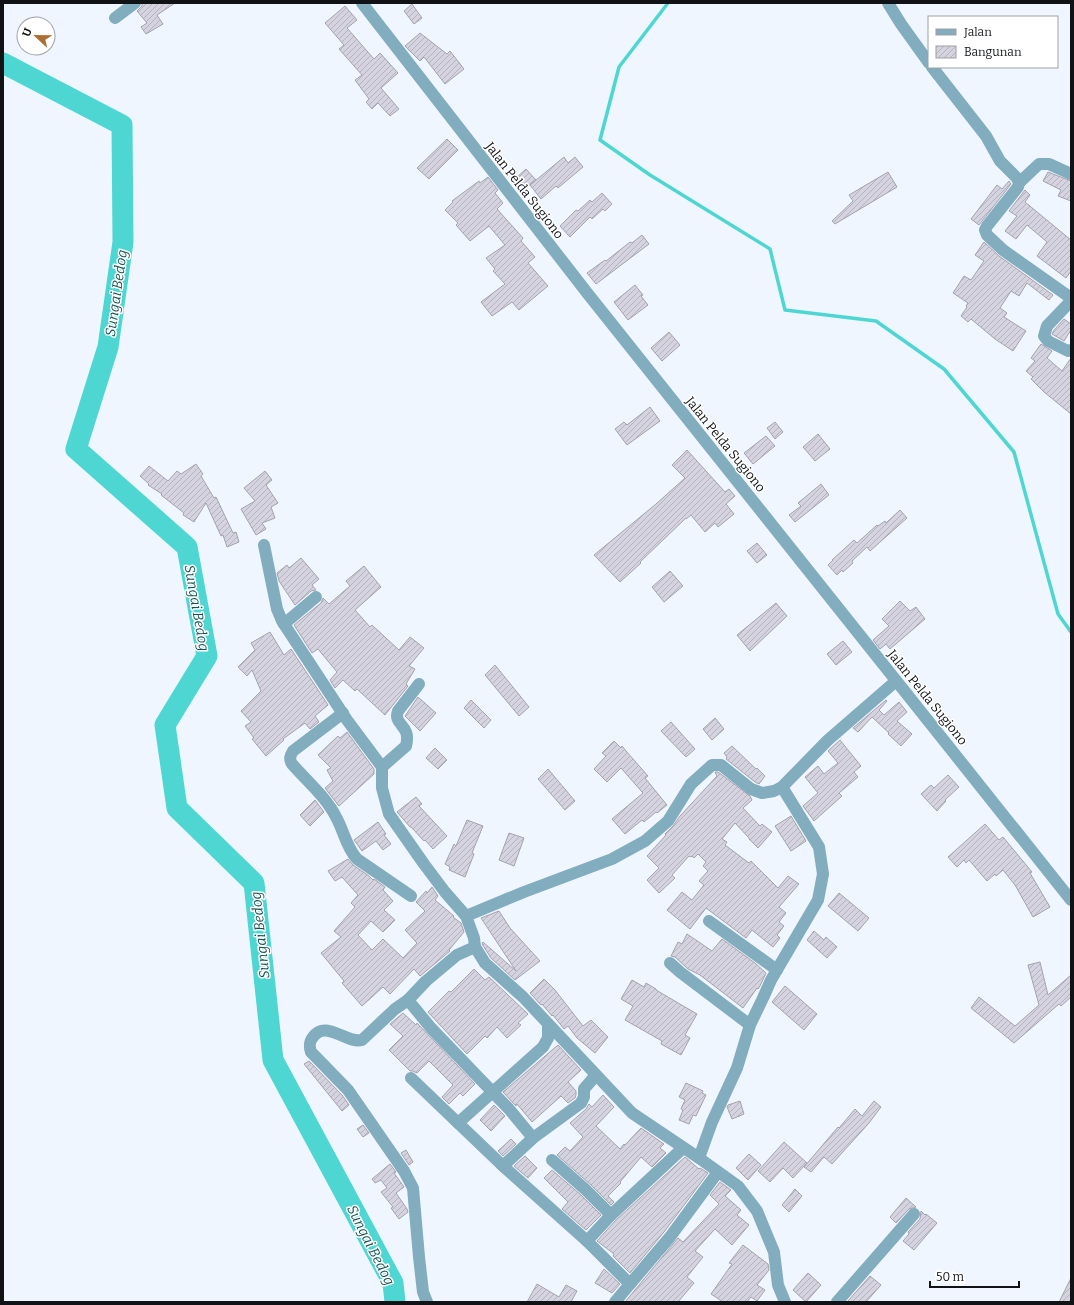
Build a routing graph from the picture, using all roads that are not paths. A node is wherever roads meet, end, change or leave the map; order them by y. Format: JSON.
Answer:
{"nodes":[{"id":1,"x":135,"y":3,"type":"edge"},
{"id":2,"x":362,"y":3,"type":"edge"},
{"id":3,"x":888,"y":3,"type":"edge"},
{"id":4,"x":115,"y":18,"type":"dead end"},
{"id":5,"x":928,"y":62,"type":"edge"},
{"id":6,"x":933,"y":68,"type":"edge"},
{"id":7,"x":1071,"y":174,"type":"edge"},
{"id":8,"x":1019,"y":183,"type":"junction"},
{"id":9,"x":1071,"y":300,"type":"edge"},
{"id":10,"x":1071,"y":350,"type":"edge"},
{"id":11,"x":264,"y":545,"type":"dead end"},
{"id":12,"x":316,"y":597,"type":"dead end"},
{"id":13,"x":284,"y":624,"type":"junction"},
{"id":14,"x":896,"y":681,"type":"junction"},
{"id":15,"x":419,"y":684,"type":"dead end"},
{"id":16,"x":343,"y":713,"type":"junction"},
{"id":17,"x":382,"y":767,"type":"junction"},
{"id":18,"x":782,"y":787,"type":"junction"},
{"id":19,"x":411,"y":896,"type":"dead end"},
{"id":20,"x":1071,"y":900,"type":"edge"},
{"id":21,"x":466,"y":916,"type":"junction"},
{"id":22,"x":709,"y":921,"type":"dead end"},
{"id":23,"x":475,"y":946,"type":"junction"},
{"id":24,"x":670,"y":963,"type":"dead end"},
{"id":25,"x":777,"y":970,"type":"junction"},
{"id":26,"x":408,"y":1000,"type":"junction"},
{"id":27,"x":548,"y":1025,"type":"junction"},
{"id":28,"x":750,"y":1026,"type":"junction"},
{"id":29,"x":596,"y":1075,"type":"junction"},
{"id":30,"x":411,"y":1078,"type":"dead end"},
{"id":31,"x":493,"y":1092,"type":"junction"},
{"id":32,"x":458,"y":1123,"type":"junction"},
{"id":33,"x":533,"y":1138,"type":"junction"},
{"id":34,"x":684,"y":1148,"type":"junction"},
{"id":35,"x":699,"y":1158,"type":"junction"},
{"id":36,"x":552,"y":1160,"type":"dead end"},
{"id":37,"x":503,"y":1166,"type":"junction"},
{"id":38,"x":718,"y":1172,"type":"junction"},
{"id":39,"x":914,"y":1214,"type":"dead end"},
{"id":40,"x":611,"y":1215,"type":"junction"},
{"id":41,"x":587,"y":1241,"type":"junction"},
{"id":42,"x":630,"y":1284,"type":"junction"},
{"id":43,"x":428,"y":1302,"type":"edge"},
{"id":44,"x":615,"y":1302,"type":"edge"},
{"id":45,"x":785,"y":1302,"type":"edge"},
{"id":46,"x":837,"y":1302,"type":"edge"}],
"edges":[{"from":1,"to":4,"type":"street"},
{"from":2,"to":14,"type":"street","name":"Jalan Pelda Sugiono"},
{"from":3,"to":5,"type":"street"},
{"from":6,"to":8,"type":"street"},
{"from":7,"to":8,"type":"street"},
{"from":8,"to":9,"type":"street"},
{"from":9,"to":10,"type":"street"},
{"from":11,"to":13,"type":"street"},
{"from":12,"to":13,"type":"street"},
{"from":13,"to":16,"type":"street"},
{"from":14,"to":18,"type":"street"},
{"from":14,"to":20,"type":"street","name":"Jalan Pelda Sugiono"},
{"from":15,"to":17,"type":"street"},
{"from":16,"to":17,"type":"street"},
{"from":16,"to":19,"type":"street"},
{"from":17,"to":21,"type":"street"},
{"from":18,"to":21,"type":"street"},
{"from":18,"to":25,"type":"street"},
{"from":21,"to":23,"type":"street"},
{"from":22,"to":25,"type":"street"},
{"from":23,"to":26,"type":"street"},
{"from":23,"to":27,"type":"street"},
{"from":24,"to":28,"type":"street"},
{"from":25,"to":28,"type":"street"},
{"from":26,"to":31,"type":"street"},
{"from":26,"to":43,"type":"street"},
{"from":27,"to":29,"type":"street"},
{"from":27,"to":31,"type":"street"},
{"from":28,"to":35,"type":"street"},
{"from":29,"to":33,"type":"street"},
{"from":29,"to":34,"type":"street"},
{"from":30,"to":32,"type":"street"},
{"from":31,"to":32,"type":"street"},
{"from":31,"to":33,"type":"street"},
{"from":32,"to":37,"type":"street"},
{"from":33,"to":37,"type":"street"},
{"from":34,"to":35,"type":"street"},
{"from":34,"to":40,"type":"street"},
{"from":35,"to":38,"type":"street"},
{"from":36,"to":40,"type":"street"},
{"from":37,"to":41,"type":"street"},
{"from":38,"to":42,"type":"street"},
{"from":38,"to":45,"type":"street"},
{"from":39,"to":46,"type":"street"},
{"from":40,"to":41,"type":"street"},
{"from":41,"to":42,"type":"street"},
{"from":42,"to":44,"type":"street"}]}
